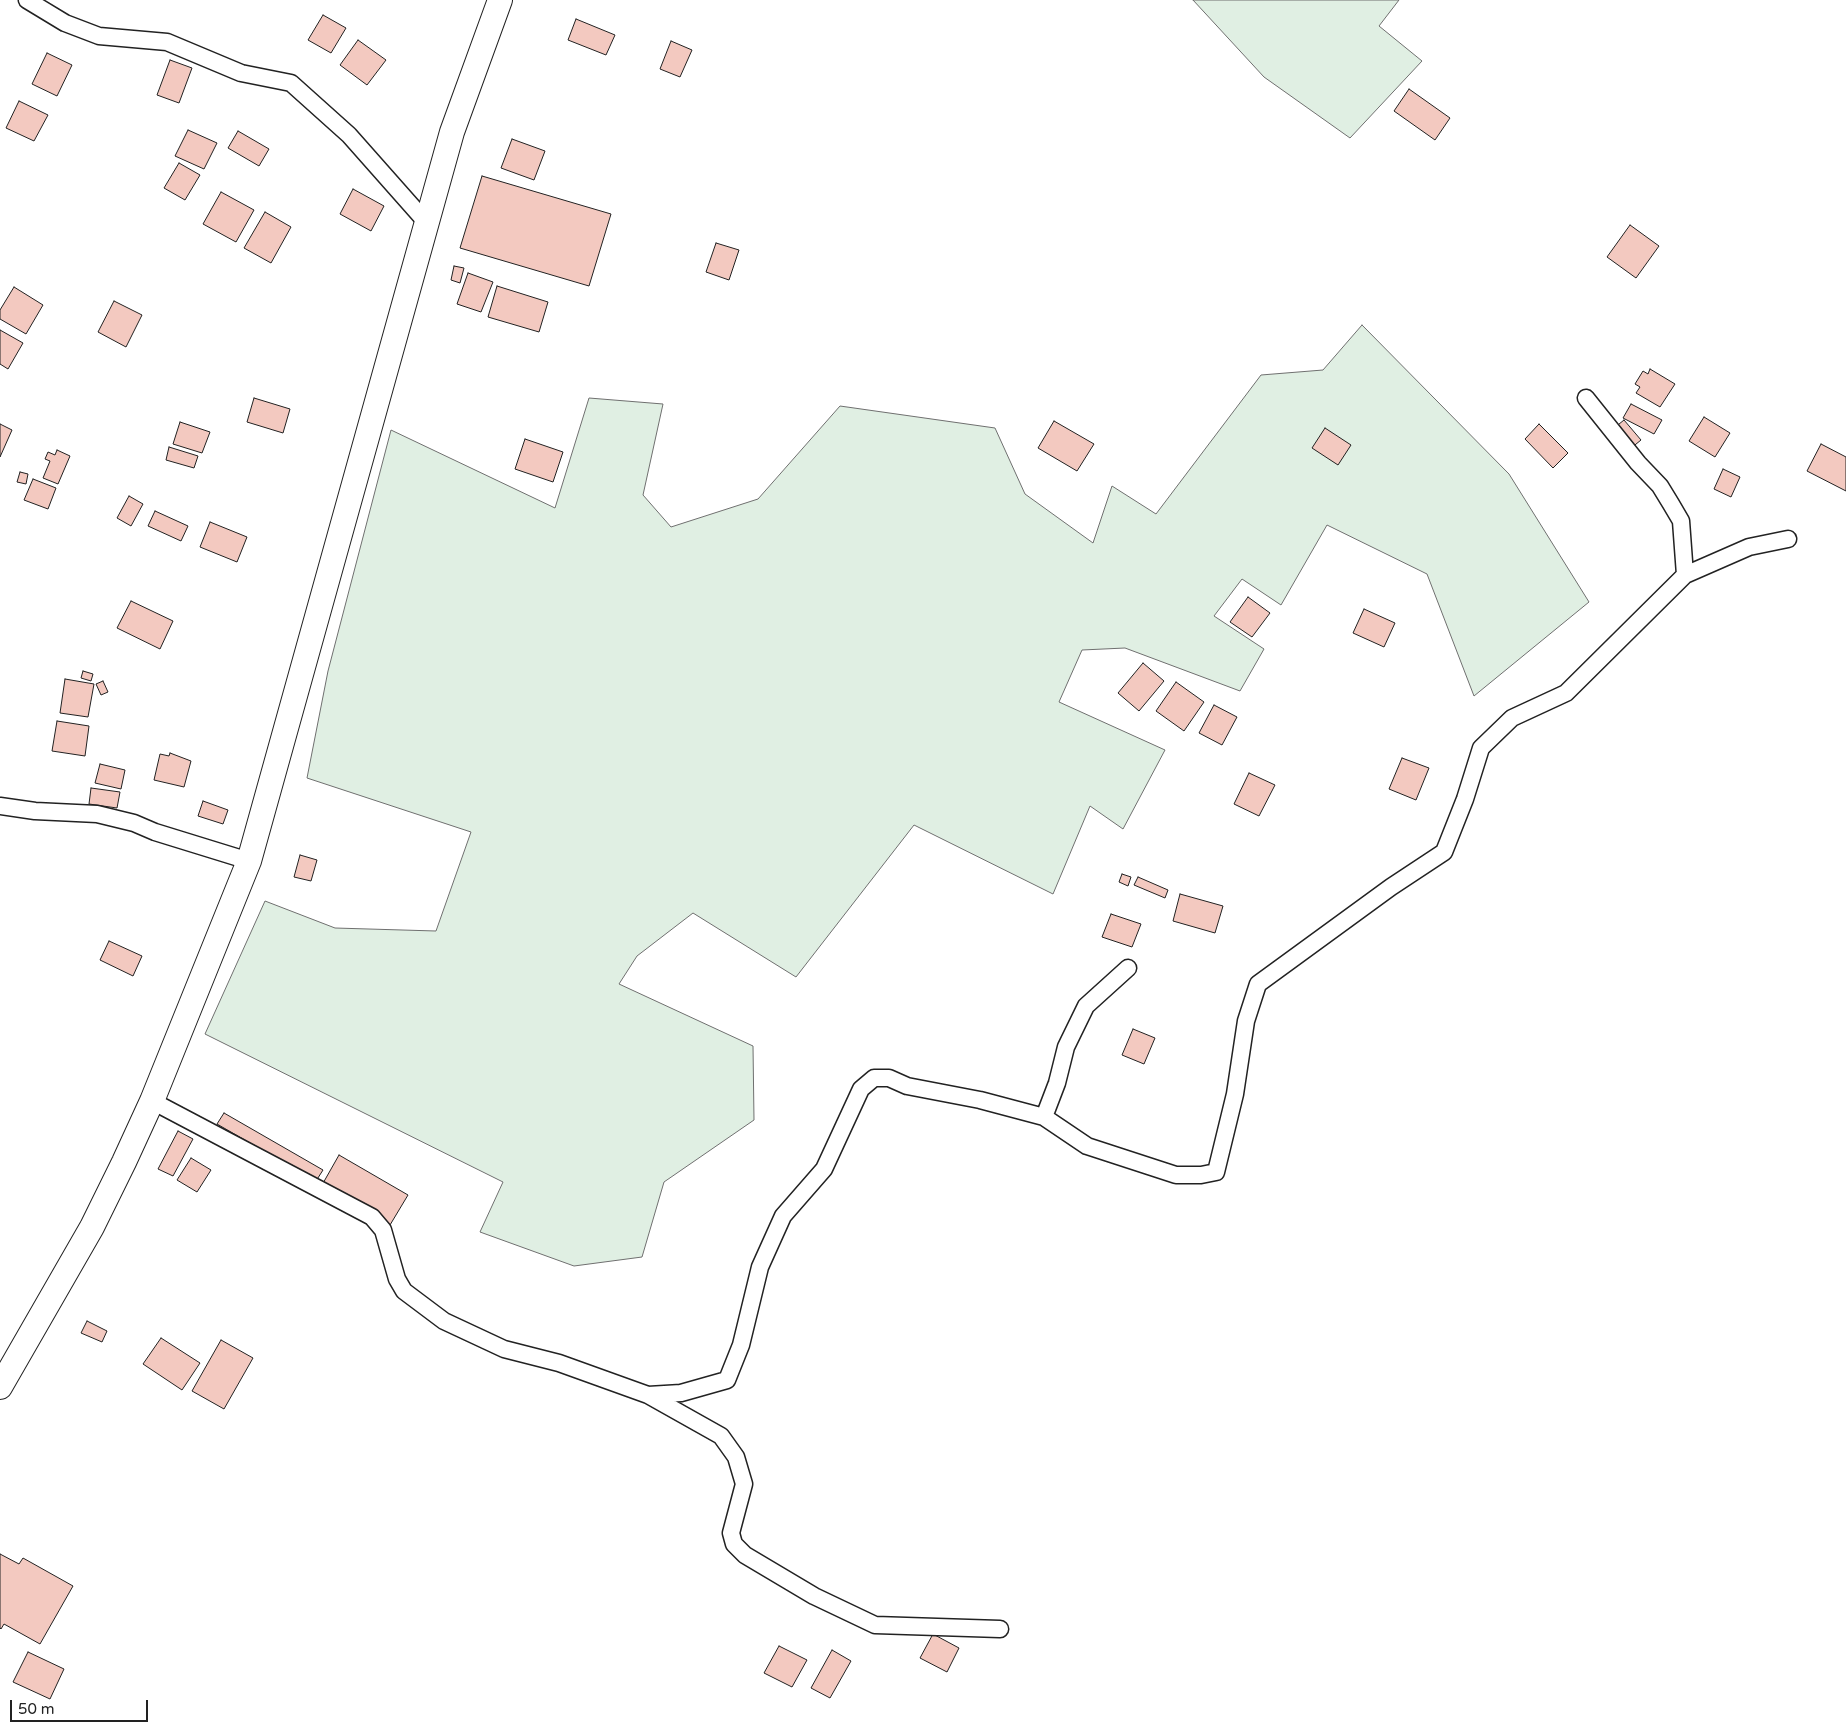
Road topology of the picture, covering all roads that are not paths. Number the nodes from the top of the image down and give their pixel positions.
1 (27, 0) edge
2 (500, 0) edge
3 (426, 222) junction
4 (1586, 398) dead end
5 (1788, 539) dead end
6 (1685, 575) junction
7 (0, 806) edge
8 (249, 861) junction
9 (1128, 968) dead end
10 (152, 1100) junction
11 (1044, 1117) junction
12 (0, 1387) edge
13 (648, 1395) junction
14 (1000, 1629) dead end

1 - 3 street
2 - 3 main road
3 - 8 main road
4 - 6 street
5 - 6 street
6 - 11 street
7 - 8 street
8 - 10 main road
9 - 11 street
10 - 12 main road
10 - 13 street
11 - 13 street
13 - 14 street

